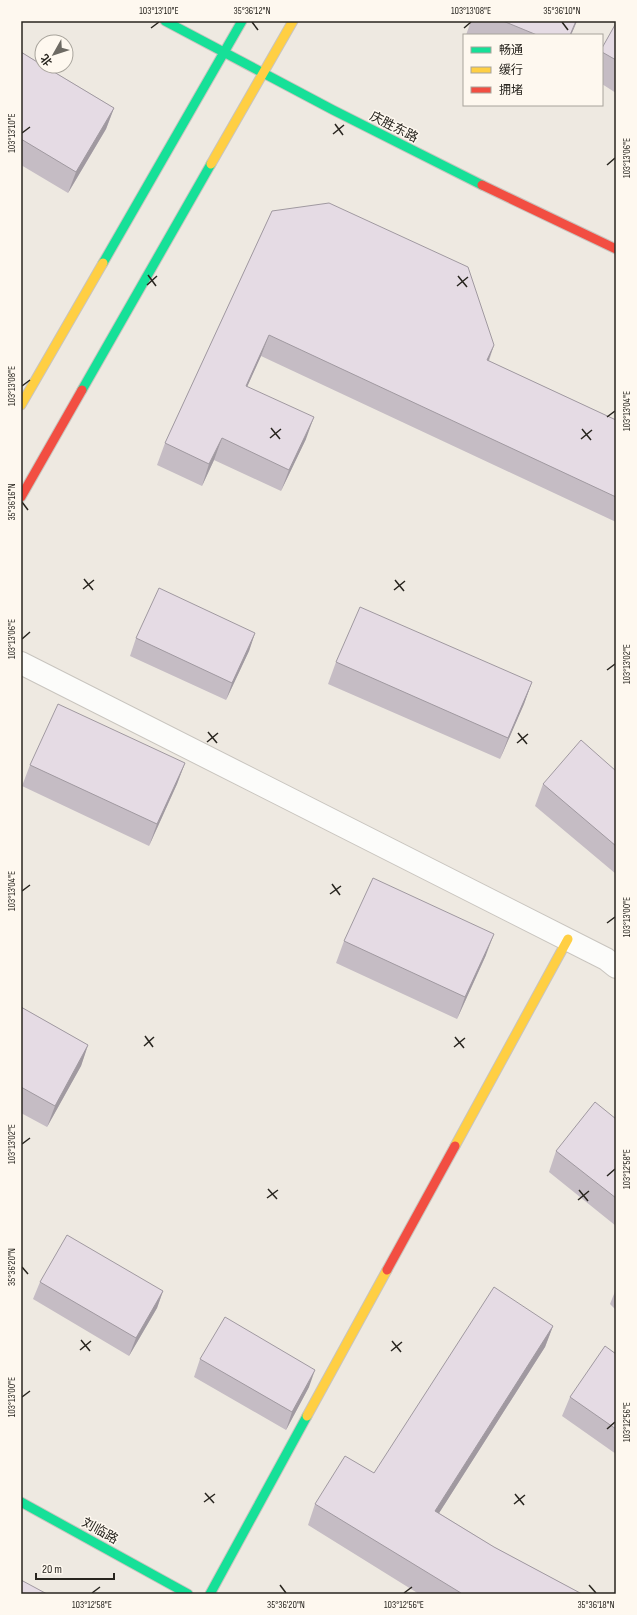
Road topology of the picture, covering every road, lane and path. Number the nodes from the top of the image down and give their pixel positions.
1 (165, 21) edge
2 (242, 21) edge
3 (293, 21) edge
4 (224, 53) junction
5 (262, 74) junction
6 (616, 249) edge
7 (21, 404) edge
8 (21, 498) edge
9 (21, 663) edge
10 (568, 939) junction
11 (616, 967) edge
12 (21, 1502) edge
13 (188, 1594) edge
14 (210, 1594) edge

1 - 4 main road, 庆胜东路
2 - 4 main road
3 - 5 main road
4 - 5 main road, 庆胜东路
4 - 7 main road
5 - 6 main road, 庆胜东路
5 - 8 main road
9 - 10 street
10 - 11 street
10 - 14 main road
12 - 13 main road, 刘临路

